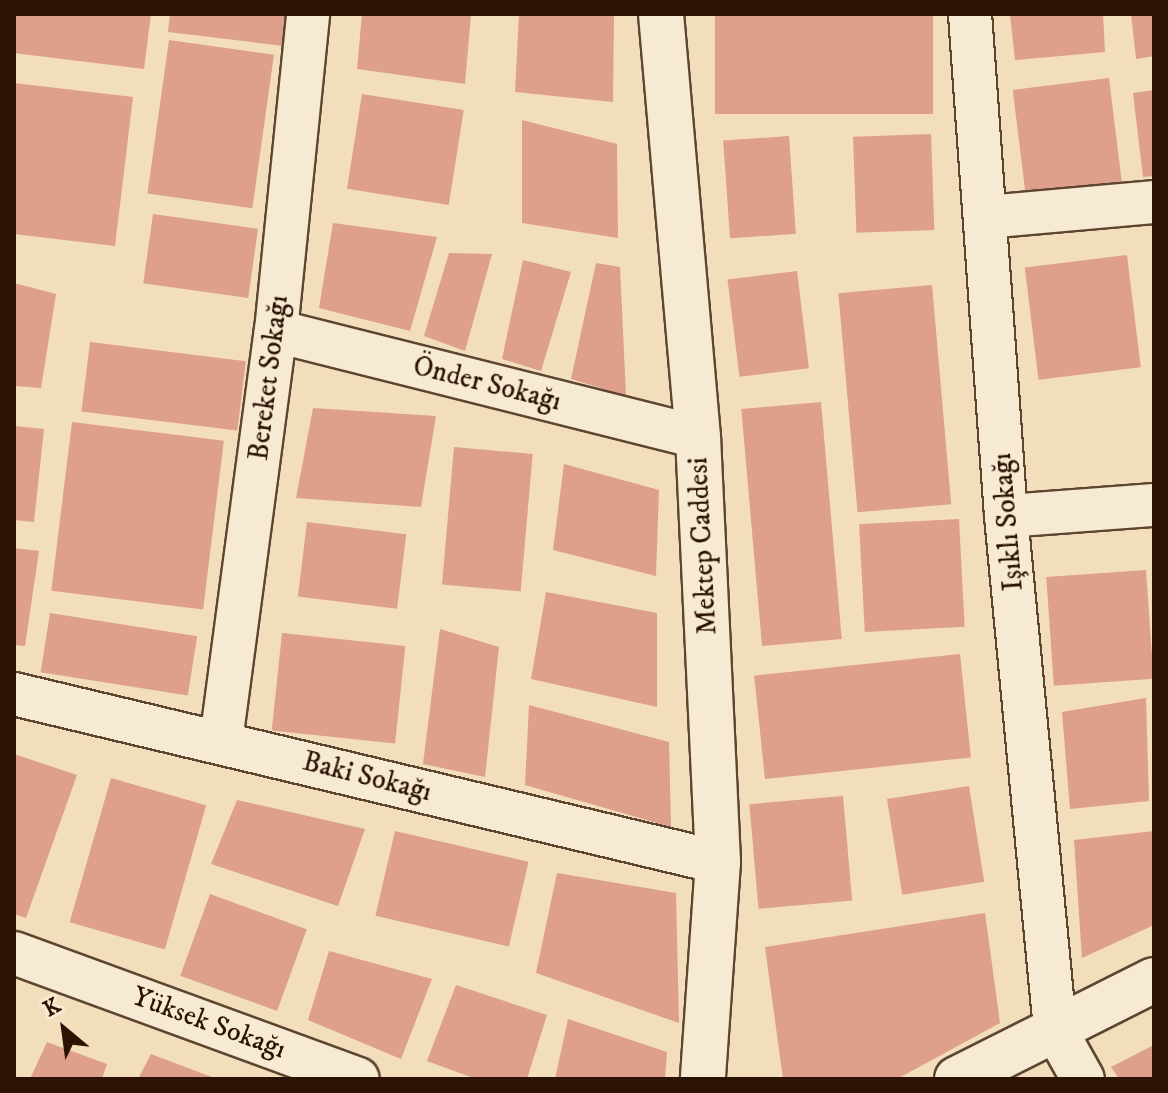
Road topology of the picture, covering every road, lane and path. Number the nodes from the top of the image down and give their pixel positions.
1 (308, 14) edge
2 (661, 14) edge
3 (970, 14) edge
4 (1154, 202) edge
5 (986, 217) junction
6 (276, 331) junction
7 (698, 437) junction
8 (1154, 505) edge
9 (1006, 516) junction
10 (14, 694) edge
11 (221, 741) junction
12 (718, 862) junction
13 (14, 953) edge
14 (1154, 980) edge
15 (1055, 1029) junction
16 (358, 1079) edge
17 (703, 1079) edge
18 (957, 1079) edge
19 (1083, 1079) edge

1 - 6 street, Bereket Sokağı
2 - 7 street, Mektep Caddesi
3 - 5 street, Işıklı Sokağı
4 - 5 street
5 - 9 street, Işıklı Sokağı
6 - 7 street, Önder Sokağı
6 - 11 street, Bereket Sokağı
7 - 12 street, Mektep Caddesi
8 - 9 street
9 - 15 street, Işıklı Sokağı
10 - 11 street, Baki Sokağı
11 - 12 street, Baki Sokağı
12 - 17 street, Mektep Caddesi
13 - 16 street, Yüksek Sokağı
14 - 15 street
15 - 18 street
15 - 19 street

